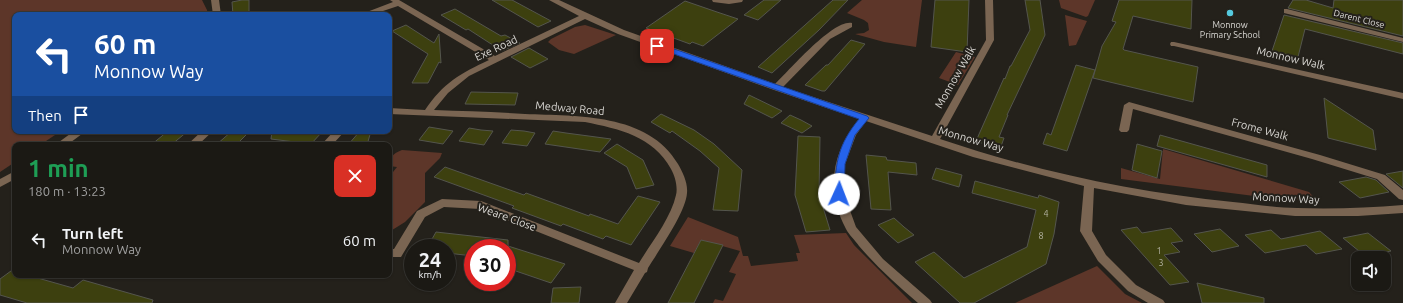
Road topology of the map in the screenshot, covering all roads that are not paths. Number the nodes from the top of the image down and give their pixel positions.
1 (215, 0) edge
2 (553, 0) edge
3 (716, 0) edge
4 (739, 0) edge
5 (989, 0) edge
6 (396, 1) edge
7 (1287, 11) dead end
8 (217, 12) edge
9 (370, 12) edge
10 (585, 16) junction
11 (849, 25) dead end
12 (1403, 40) edge
13 (1174, 44) dead end
14 (495, 60) junction
15 (777, 88) junction
16 (1403, 96) edge
17 (392, 110) edge
18 (428, 112) junction
19 (864, 118) junction
20 (1124, 130) dead end
21 (76, 134) edge
22 (205, 134) edge
23 (337, 134) edge
24 (934, 141) junction
25 (64, 142) edge
26 (195, 142) edge
27 (329, 142) edge
28 (12, 176) edge
29 (0, 184) edge
30 (1089, 184) junction
31 (1403, 196) edge
32 (1403, 209) edge
33 (392, 253) edge
34 (643, 269) junction
35 (621, 303) edge
36 (926, 303) edge
37 (1159, 303) edge

1 - 8 street
2 - 10 street, Monnow Way
3 - 4 street
5 - 24 street, Monnow Walk
6 - 9 street
6 - 14 street
7 - 12 street, Darent Close
10 - 14 street, Exe Road
10 - 15 street, Monnow Way
11 - 15 street
13 - 16 street, Monnow Walk
14 - 18 street, Exe Road
15 - 19 street, Monnow Way
17 - 18 street, Medway Road
18 - 34 street, Medway Road
19 - 24 street, Monnow Way
19 - 36 street
20 - 31 street, Frome Walk
21 - 25 street
22 - 26 street
23 - 27 street
24 - 30 street, Monnow Way
28 - 29 street
30 - 32 street, Monnow Way
30 - 37 street
33 - 34 street, Weare Close
34 - 35 street, Medway Road

